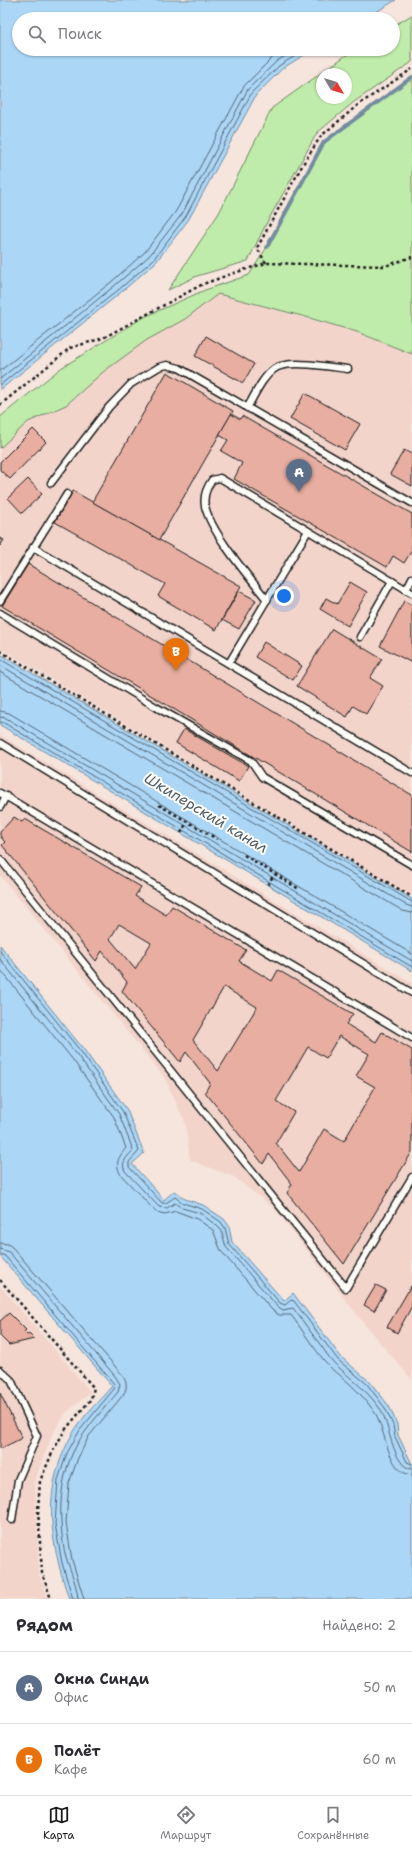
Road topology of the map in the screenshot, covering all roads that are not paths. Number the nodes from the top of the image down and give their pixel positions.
1 (348, 369) dead end
2 (247, 408) junction
3 (51, 483) dead end
4 (67, 494) dead end
5 (412, 504) edge
6 (308, 531) junction
7 (33, 546) junction
8 (412, 578) edge
9 (392, 581) junction
10 (406, 590) junction
11 (412, 593) edge
12 (267, 600) junction
13 (0, 601) edge
14 (0, 613) edge
15 (360, 637) dead end
16 (229, 663) junction
17 (0, 743) edge
18 (412, 774) edge
19 (0, 793) edge
20 (6, 796) junction
21 (0, 807) edge
22 (0, 859) edge
23 (412, 865) edge
24 (412, 993) edge
25 (412, 1038) edge
26 (412, 1177) edge
27 (0, 1370) edge
28 (12, 1520) dead end

1 - 2 lane
2 - 3 lane
2 - 5 lane
4 - 7 lane
6 - 9 lane
6 - 12 lane
6 - 12 lane
7 - 13 lane
7 - 16 lane
8 - 10 lane
9 - 10 lane
9 - 15 lane
10 - 11 lane
12 - 16 lane
14 - 23 lane
16 - 18 lane
17 - 24 lane
19 - 20 lane
20 - 21 lane
20 - 25 lane
22 - 26 lane
27 - 28 lane

